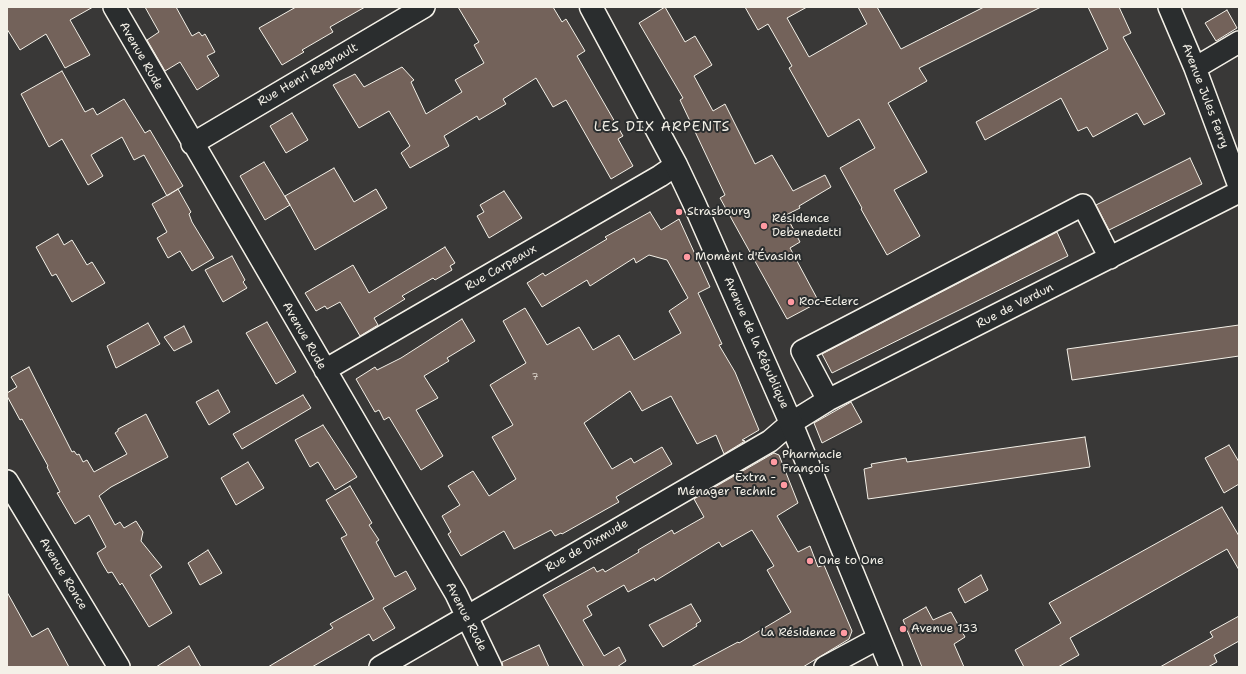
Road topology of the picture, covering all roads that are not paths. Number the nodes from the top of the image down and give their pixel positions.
1 (114, 7) edge
2 (424, 7) edge
3 (591, 7) edge
4 (1169, 7) edge
5 (1239, 42) edge
6 (1195, 68) junction
7 (192, 144) junction
8 (676, 165) junction
9 (1239, 186) edge
10 (1239, 192) edge
11 (1110, 258) junction
12 (325, 370) junction
13 (828, 400) junction
14 (792, 423) junction
15 (7, 481) edge
16 (466, 616) junction
17 (879, 638) junction
18 (119, 667) edge
19 (380, 667) edge
20 (491, 667) edge
21 (825, 667) edge
22 (891, 667) edge

1 - 7 street, Avenue Rude
2 - 7 street, Rue Henri Regnault
3 - 8 main road, Avenue de la République
4 - 6 street, Avenue Jules Ferry
5 - 6 street
6 - 9 street, Avenue Jules Ferry
7 - 12 street, Avenue Rude
8 - 12 street, Rue Carpeaux
8 - 14 main road, Avenue de la République
10 - 11 street, Rue de Verdun
11 - 13 street, Rue de Verdun
11 - 13 street
12 - 16 street, Avenue Rude
13 - 14 street, Rue de Verdun
14 - 16 street, Rue de Dixmude
14 - 17 main road, Avenue de la République
15 - 18 street, Avenue Ronce
16 - 19 street, Rue de Dixmude
16 - 20 street, Avenue Rude
17 - 21 street
17 - 22 main road, Avenue de la République

